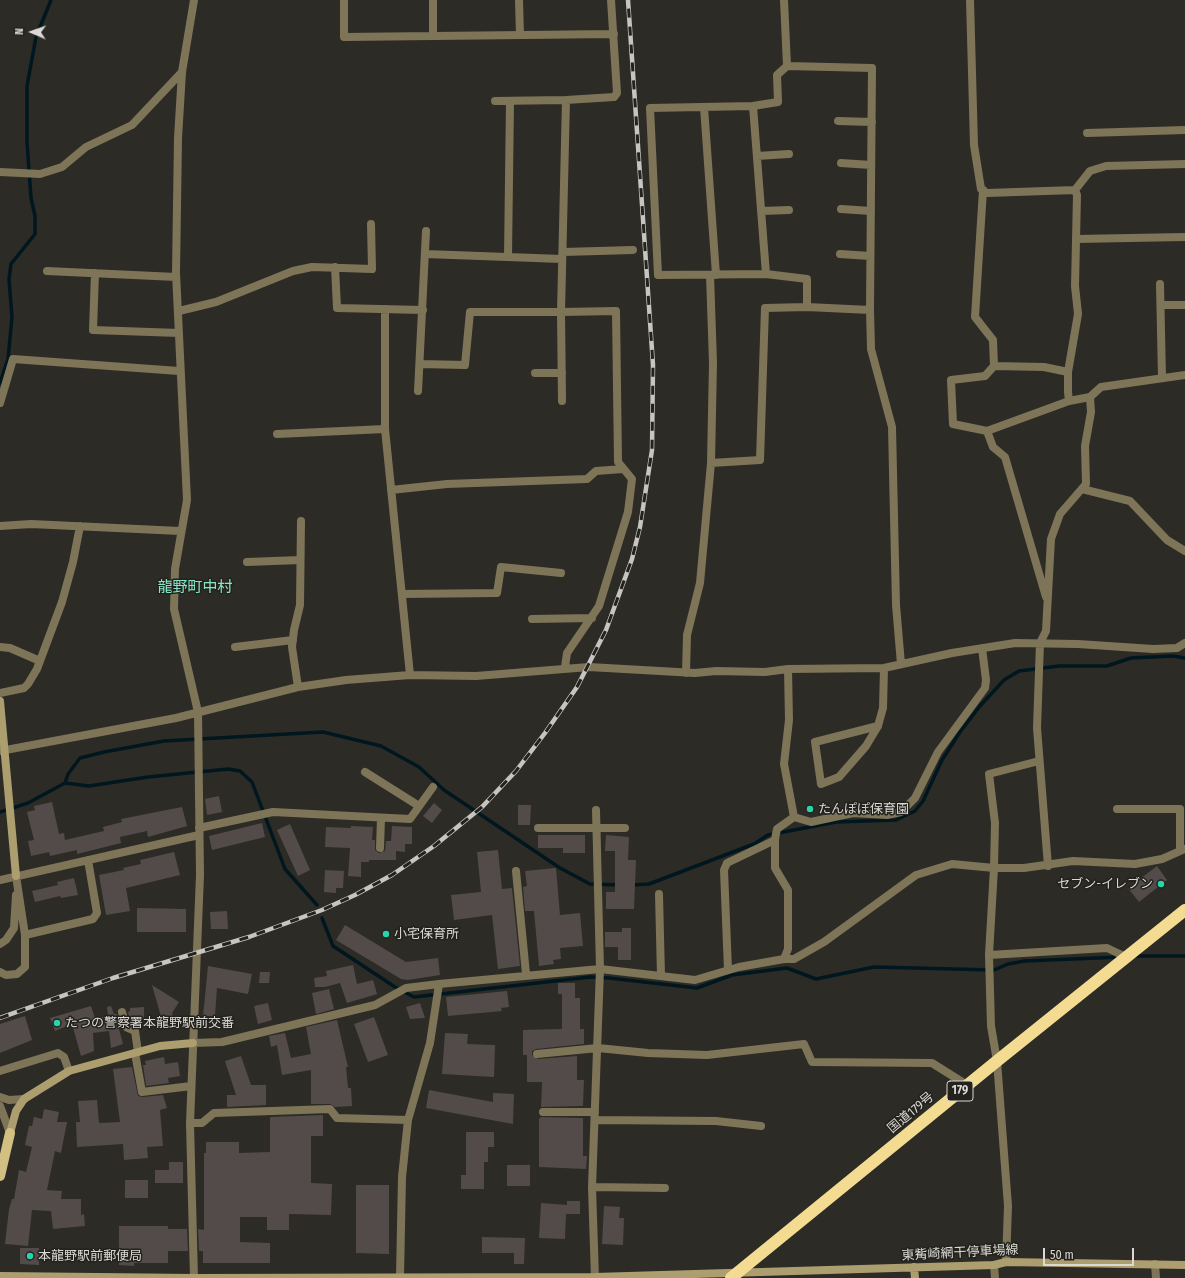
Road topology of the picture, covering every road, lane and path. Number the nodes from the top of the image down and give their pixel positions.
1 (194, 0) edge
2 (344, 0) edge
3 (433, 0) edge
4 (519, 0) edge
5 (611, 0) edge
6 (784, 0) edge
7 (970, 0) edge
8 (614, 34) junction
9 (520, 35) junction
10 (433, 36) junction
11 (787, 66) junction
12 (182, 72) junction
13 (566, 100) junction
14 (495, 101) dead end
15 (510, 101) junction
16 (754, 106) junction
17 (704, 107) junction
18 (838, 121) dead end
19 (872, 122) junction
20 (1185, 130) edge
21 (1087, 133) dead end
22 (788, 154) dead end
23 (757, 156) junction
24 (841, 163) dead end
25 (1185, 164) edge
26 (871, 165) junction
27 (0, 172) edge
28 (983, 190) junction
29 (1075, 190) junction
30 (841, 209) dead end
31 (789, 210) dead end
32 (761, 211) junction
33 (871, 211) junction
34 (370, 224) dead end
35 (426, 231) dead end
36 (1185, 237) edge
37 (1076, 239) junction
38 (633, 250) dead end
39 (425, 254) junction
40 (840, 254) dead end
41 (563, 255) junction
42 (870, 256) junction
43 (508, 257) junction
44 (335, 267) junction
45 (47, 271) dead end
46 (95, 273) junction
47 (766, 274) junction
48 (713, 275) junction
49 (176, 277) junction
50 (1160, 284) dead end
51 (1161, 305) junction
52 (1185, 305) edge
53 (807, 307) junction
54 (386, 309) junction
55 (423, 310) junction
56 (870, 310) junction
57 (178, 311) junction
58 (561, 312) junction
59 (179, 333) junction
60 (420, 364) junction
61 (994, 366) junction
62 (179, 371) junction
63 (1068, 372) junction
64 (535, 373) dead end
65 (562, 373) junction
66 (1185, 376) edge
67 (1162, 378) junction
68 (418, 391) dead end
69 (1090, 397) junction
70 (562, 401) dead end
71 (1069, 401) junction
72 (0, 403) edge
73 (384, 429) junction
74 (987, 431) junction
75 (277, 434) dead end
76 (711, 462) junction
77 (623, 469) junction
78 (1082, 488) junction
79 (391, 490) junction
80 (301, 521) dead end
81 (0, 526) edge
82 (80, 526) junction
83 (180, 530) junction
84 (1185, 551) edge
85 (300, 560) junction
86 (248, 562) dead end
87 (561, 573) dead end
88 (402, 594) junction
89 (1048, 602) junction
90 (592, 618) junction
91 (532, 619) dead end
92 (293, 640) junction
93 (1040, 643) junction
94 (1185, 643) edge
95 (0, 647) edge
96 (235, 647) dead end
97 (982, 648) junction
98 (40, 662) junction
99 (901, 664) junction
100 (565, 667) junction
101 (884, 668) junction
102 (788, 669) junction
103 (686, 673) junction
104 (410, 675) junction
105 (298, 687) junction
106 (0, 693) edge
107 (0, 701) edge
108 (198, 712) junction
109 (0, 714) edge
110 (878, 726) junction
111 (2, 750) edge
112 (1039, 762) junction
113 (365, 772) dead end
114 (433, 787) dead end
115 (419, 806) junction
116 (1117, 808) dead end
117 (596, 810) dead end
118 (794, 817) junction
119 (381, 818) junction
120 (538, 828) dead end
121 (625, 828) dead end
122 (596, 829) junction
123 (199, 831) junction
124 (775, 840) junction
125 (380, 848) dead end
126 (1183, 850) edge
127 (88, 860) junction
128 (1048, 866) junction
129 (994, 868) junction
130 (516, 871) dead end
131 (16, 876) junction
132 (0, 880) edge
133 (659, 894) dead end
134 (1185, 910) edge
135 (25, 935) junction
136 (0, 944) edge
137 (989, 955) junction
138 (1126, 957) junction
139 (784, 959) junction
140 (600, 968) junction
141 (728, 970) junction
142 (0, 972) edge
143 (526, 974) junction
144 (661, 976) junction
145 (439, 984) junction
146 (122, 1012) dead end
147 (192, 1043) junction
148 (598, 1048) junction
149 (137, 1052) junction
150 (537, 1054) dead end
151 (997, 1060) junction
152 (0, 1071) edge
153 (69, 1071) junction
154 (967, 1085) junction
155 (191, 1086) junction
156 (0, 1097) edge
157 (24, 1099) junction
158 (0, 1106) edge
159 (543, 1112) dead end
160 (595, 1116) junction
161 (408, 1120) junction
162 (190, 1123) junction
163 (761, 1126) dead end
164 (10, 1133) junction
165 (0, 1176) edge
166 (592, 1188) junction
167 (665, 1188) dead end
168 (1006, 1262) junction
169 (1155, 1264) junction
170 (994, 1265) junction
171 (1185, 1265) edge
172 (914, 1267) junction
173 (0, 1276) edge
174 (734, 1276) edge
175 (402, 1277) edge
176 (595, 1277) edge
177 (194, 1278) edge
178 (915, 1278) edge
179 (996, 1278) edge
180 (1156, 1278) edge

1 - 12 street
2 - 10 street
3 - 10 street
4 - 9 street
5 - 8 street
6 - 11 street
7 - 28 street
8 - 9 street
8 - 13 street
9 - 10 street
11 - 16 street
11 - 19 street
12 - 27 street
12 - 49 street
13 - 15 street
13 - 41 street
14 - 15 street
15 - 43 street
16 - 17 street
16 - 23 street
17 - 48 street
17 - 48 street
18 - 19 street
19 - 26 street
20 - 21 street
22 - 23 street
23 - 32 street
24 - 26 street
25 - 29 street
26 - 33 street
28 - 29 street
28 - 61 street
29 - 37 street
30 - 33 street
31 - 32 street
32 - 47 street
33 - 42 street
34 - 44 street
35 - 39 street
36 - 37 street
37 - 63 street
38 - 41 street
39 - 43 street
39 - 55 street
40 - 42 street
41 - 43 street
41 - 58 street
42 - 56 street
44 - 54 street
44 - 57 street
45 - 46 street
46 - 49 street
46 - 59 street
47 - 48 street
47 - 53 street
48 - 76 street
49 - 57 street
50 - 51 street
51 - 52 street
51 - 67 street
53 - 56 street
53 - 76 street
54 - 55 street
54 - 73 street
55 - 60 street
56 - 99 street
57 - 59 street
58 - 60 street
58 - 65 street
58 - 77 street
59 - 62 street
60 - 68 street
61 - 63 street
61 - 74 street
62 - 72 street
62 - 83 street
63 - 71 street
64 - 65 street
65 - 70 street
66 - 67 street
67 - 69 street
69 - 71 street
69 - 78 street
71 - 74 street
73 - 75 street
73 - 79 street
74 - 89 street
76 - 103 street
77 - 79 street
77 - 90 street
78 - 84 street
78 - 89 street
79 - 88 street
80 - 85 street
81 - 82 street
82 - 83 street
82 - 98 street
83 - 108 street
85 - 86 street
85 - 92 street
87 - 88 street
88 - 104 street
89 - 93 street
90 - 91 street
90 - 100 street
92 - 96 street
92 - 105 street
93 - 94 street
93 - 97 street
93 - 112 street
95 - 98 street
97 - 99 street
97 - 118 street
98 - 106 street
99 - 101 street
100 - 103 street
100 - 104 street
101 - 102 street
101 - 110 street
102 - 103 street
102 - 118 street
104 - 105 street
105 - 108 street
107 - 109 street
108 - 111 street
108 - 123 street
109 - 111 street
110 - 110 street
111 - 131 street
112 - 128 street
112 - 129 street
113 - 115 street
114 - 115 street
115 - 119 street
116 - 126 street
117 - 122 street
118 - 124 street
119 - 123 street
119 - 125 street
120 - 122 street
121 - 122 street
122 - 140 street
123 - 127 street
123 - 147 street
124 - 139 street
124 - 141 street
126 - 128 street
127 - 131 street
127 - 135 street
128 - 129 street
129 - 137 street
129 - 139 street
130 - 143 street
131 - 132 street
131 - 135 street
131 - 136 street
133 - 144 street
134 - 138 highway, 国道179号 / 179
135 - 142 street
137 - 138 street
137 - 151 street
138 - 151 highway, 国道179号 / 179
139 - 141 street
140 - 143 street
140 - 144 street
140 - 148 street
141 - 144 street
143 - 145 street
145 - 147 street
145 - 161 street
146 - 149 street
147 - 149 street
147 - 155 street
148 - 150 street
148 - 154 street
148 - 160 street
149 - 153 street
149 - 155 street
151 - 154 highway, 国道179号 / 179
151 - 168 street
152 - 153 street
153 - 157 street
154 - 174 highway, 国道179号 / 179
155 - 162 street
156 - 157 street
157 - 164 street
158 - 164 street
159 - 160 street
160 - 163 street
160 - 166 street
161 - 162 street
161 - 175 street
162 - 177 street
164 - 165 main road
166 - 167 street
166 - 176 street
168 - 169 street, 東觜崎網干停車場線
168 - 170 street, 東觜崎網干停車場線
169 - 171 street, 東觜崎網干停車場線
169 - 180 street
170 - 172 street, 東觜崎網干停車場線
170 - 179 street
172 - 174 street, 東觜崎網干停車場線
172 - 178 street
173 - 177 street, 東觜崎網干停車場線
174 - 176 street, 東觜崎網干停車場線
175 - 176 street, 東觜崎網干停車場線
175 - 177 street, 東觜崎網干停車場線

